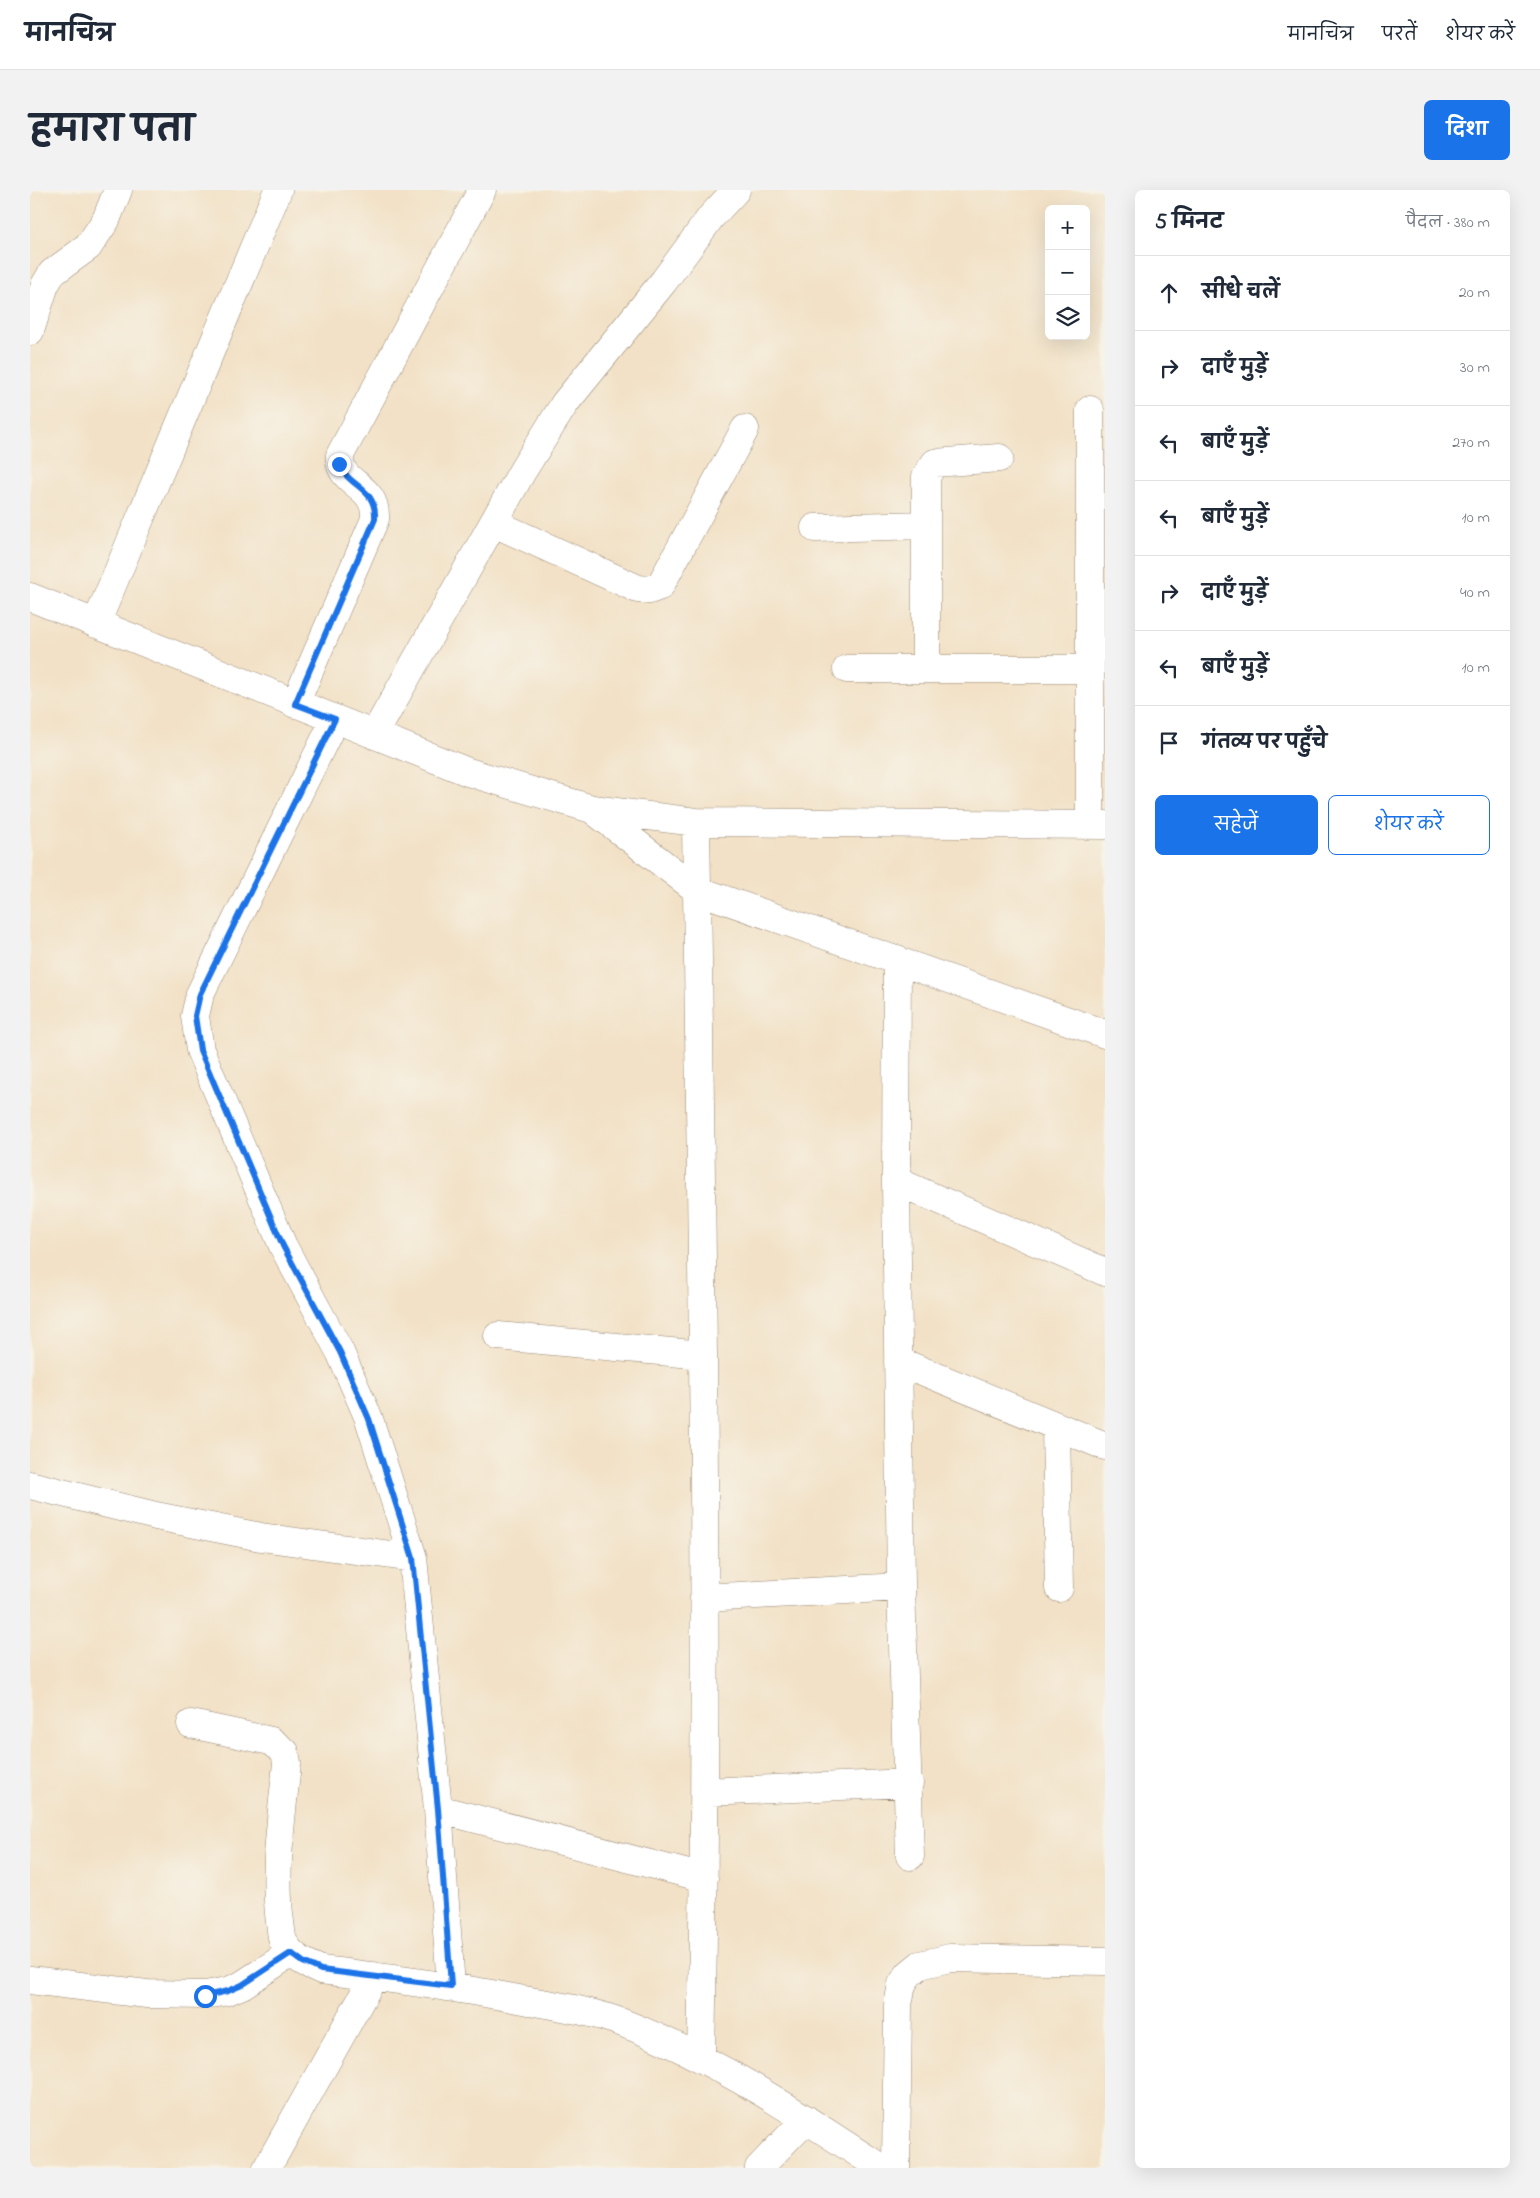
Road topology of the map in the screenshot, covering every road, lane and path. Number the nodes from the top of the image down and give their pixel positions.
1 (118, 190) edge
2 (278, 190) edge
3 (482, 190) edge
4 (725, 194) edge
5 (30, 331) edge
6 (1090, 410) dead end
7 (745, 429) dead end
8 (999, 458) dead end
9 (494, 523) junction
10 (926, 525) junction
11 (815, 528) dead end
12 (30, 597) edge
13 (96, 624) junction
14 (847, 669) dead end
15 (926, 669) junction
16 (1090, 669) junction
17 (295, 704) junction
18 (335, 719) junction
19 (374, 735) junction
20 (592, 809) junction
21 (696, 822) junction
22 (1097, 825) edge
23 (697, 890) junction
24 (896, 959) junction
25 (1105, 1034) edge
26 (896, 1181) junction
27 (1105, 1272) edge
28 (498, 1336) dead end
29 (703, 1355) junction
30 (898, 1361) junction
31 (1056, 1426) junction
32 (1105, 1446) edge
33 (30, 1485) edge
34 (413, 1558) junction
35 (901, 1587) junction
36 (1059, 1588) dead end
37 (704, 1598) junction
38 (191, 1724) dead end
39 (909, 1783) junction
40 (705, 1792) junction
41 (438, 1809) junction
42 (910, 1856) dead end
43 (704, 1878) junction
44 (291, 1953) junction
45 (1105, 1961) edge
46 (374, 1976) junction
47 (30, 1980) edge
48 (451, 1986) junction
49 (701, 2059) junction
50 (806, 2119) junction
51 (268, 2168) edge
52 (759, 2168) edge
53 (880, 2168) edge
54 (896, 2168) edge

1 - 5 street
2 - 13 street
3 - 17 street
4 - 9 street
6 - 16 street
7 - 9 street
8 - 10 street
9 - 19 street
10 - 11 street
10 - 15 street
12 - 13 street
13 - 17 street
14 - 15 street
15 - 16 street
16 - 22 street
17 - 18 street
18 - 19 street
18 - 34 street
19 - 20 street
20 - 21 street
20 - 23 street
21 - 22 street
21 - 23 street
23 - 24 street
23 - 29 street
24 - 25 street
24 - 26 street
26 - 27 street
26 - 30 street
28 - 29 street
29 - 37 street
30 - 31 street
30 - 35 street
31 - 32 street
31 - 36 street
33 - 34 street
34 - 41 street
35 - 37 street
35 - 39 street
37 - 40 street
38 - 44 street
39 - 40 street
39 - 42 street
40 - 43 street
41 - 43 street
41 - 48 street
43 - 49 street
44 - 46 street
44 - 47 street
45 - 54 street
46 - 48 street
46 - 51 street
48 - 49 street
49 - 50 street
50 - 52 street
50 - 53 street

